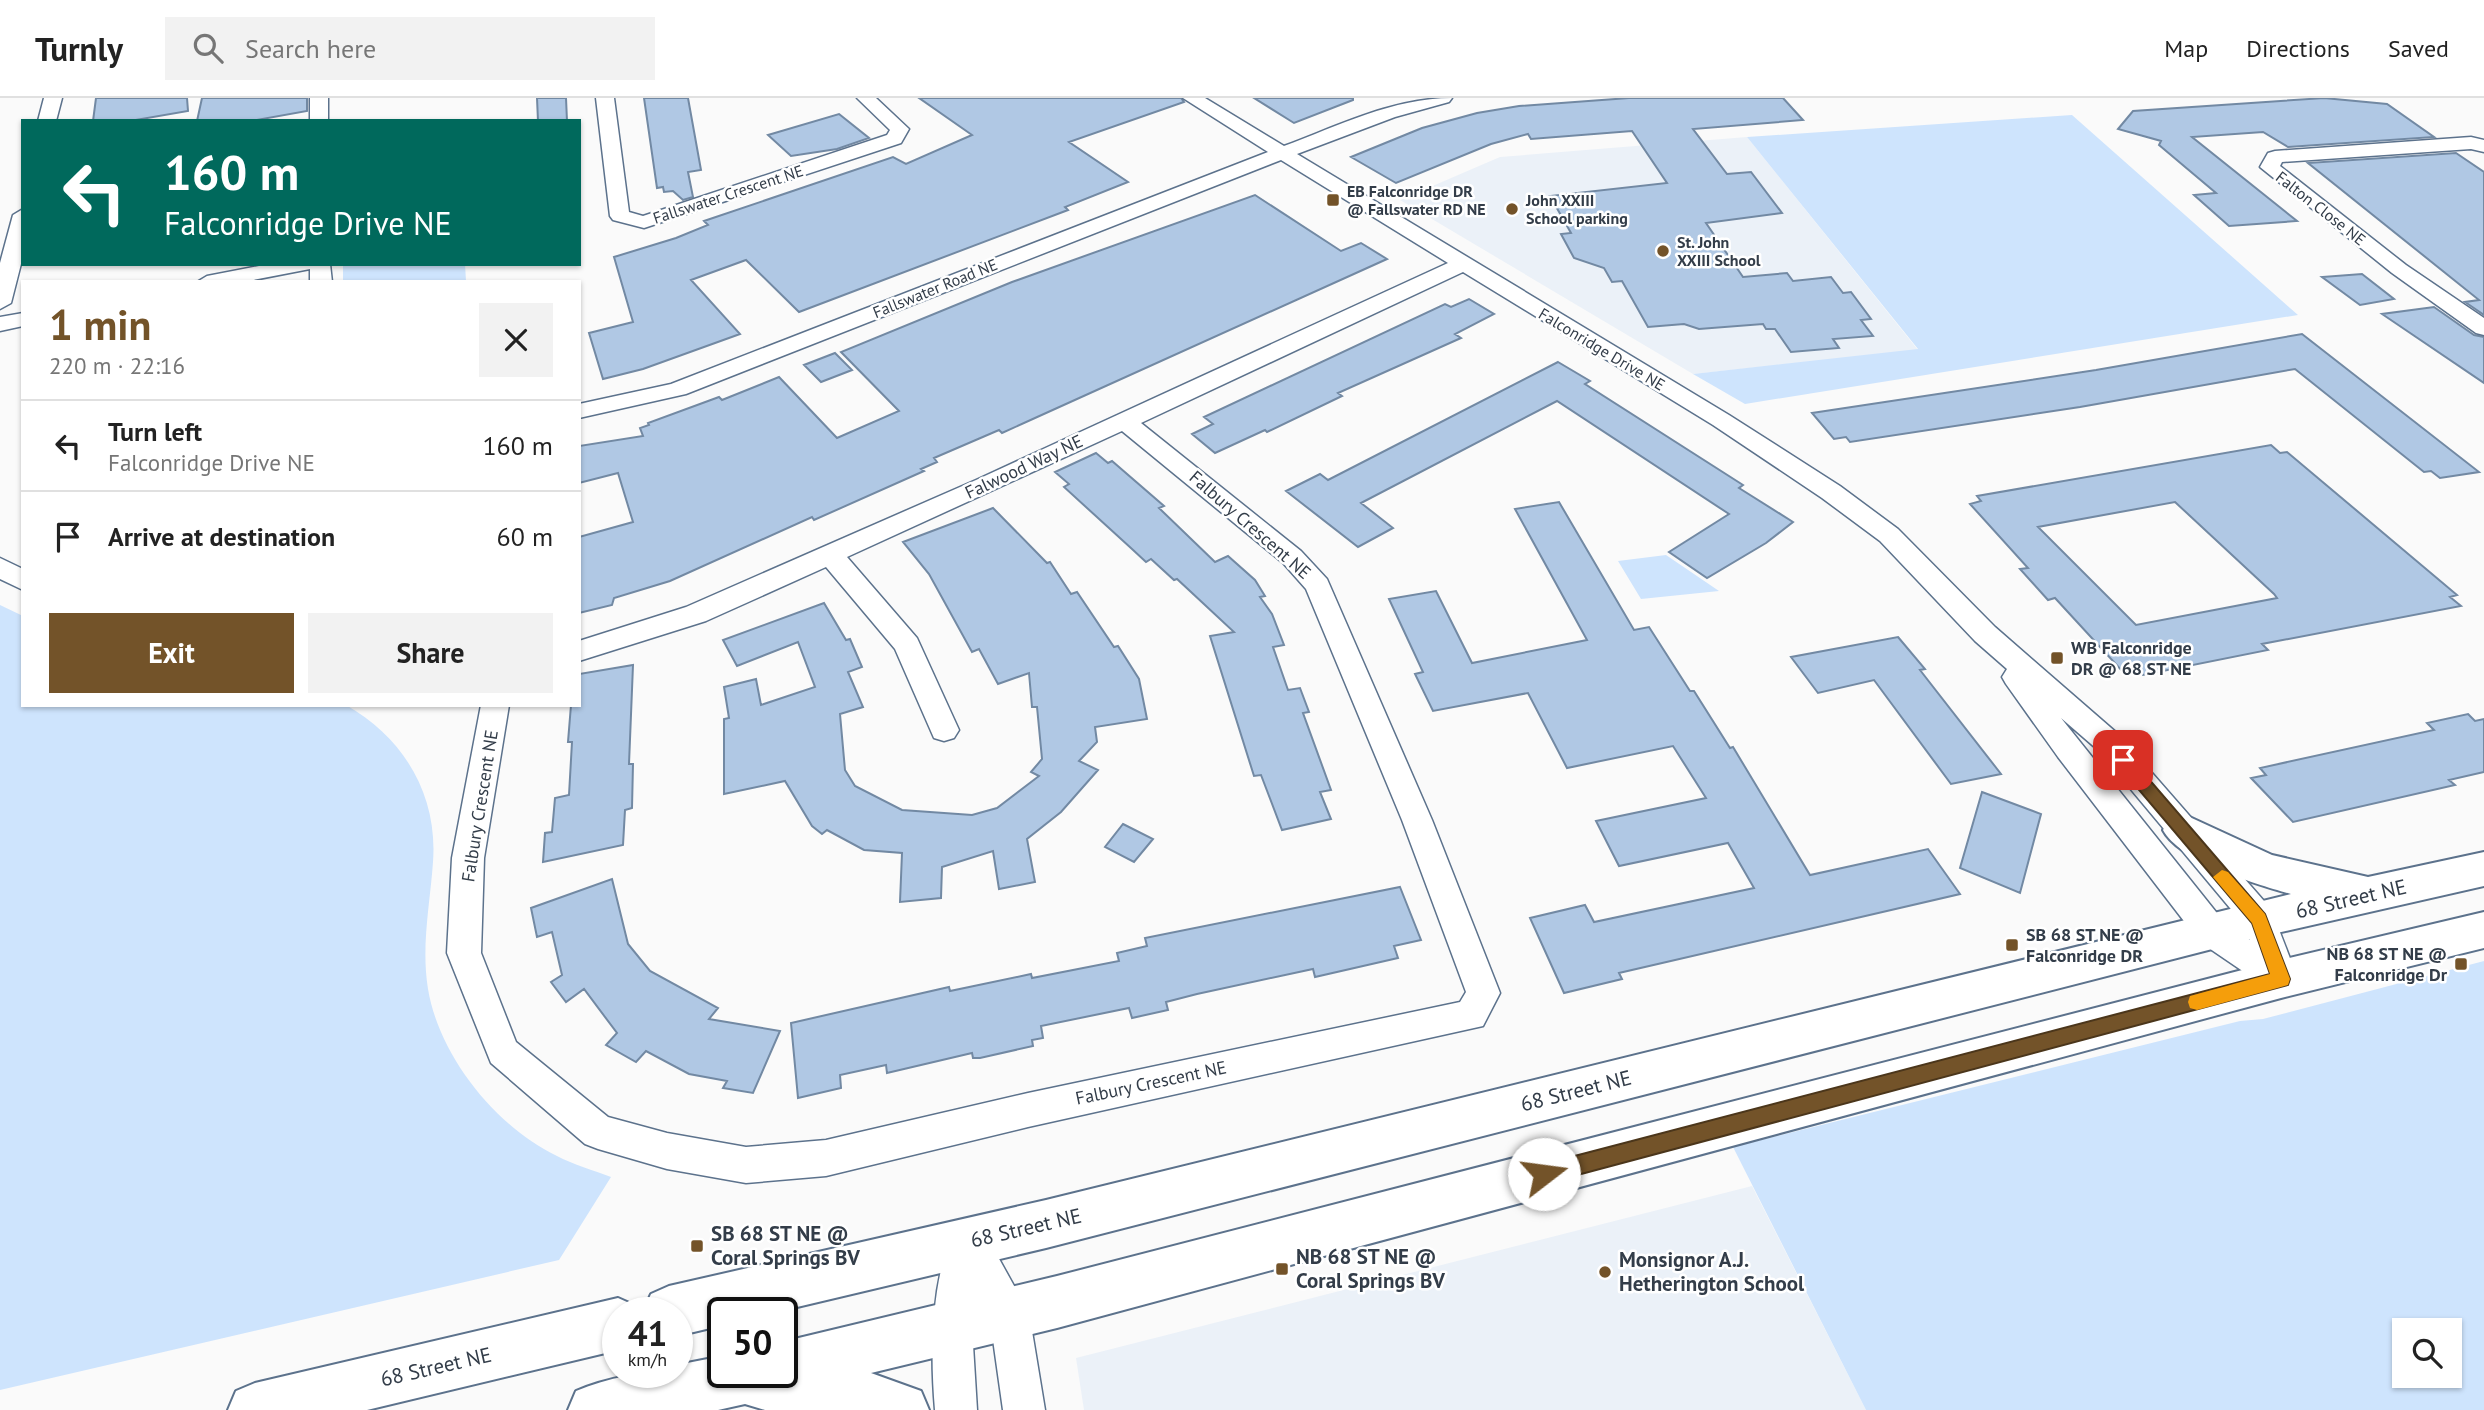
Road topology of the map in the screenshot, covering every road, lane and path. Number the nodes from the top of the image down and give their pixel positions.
1 (53, 98) edge
2 (318, 98) edge
3 (606, 98) edge
4 (866, 98) edge
5 (1192, 98) edge
6 (1443, 98) edge
7 (48, 119) edge
8 (319, 119) edge
9 (2484, 146) edge
10 (1287, 153) junction
11 (21, 223) edge
12 (1462, 264) junction
13 (294, 266) edge
14 (218, 280) edge
15 (0, 303) edge
16 (21, 319) edge
17 (0, 324) edge
18 (2484, 328) edge
19 (581, 411) edge
20 (1123, 420) junction
21 (830, 554) junction
22 (0, 568) edge
23 (21, 580) edge
24 (1985, 634) junction
25 (581, 650) edge
26 (495, 707) edge
27 (944, 730) dead end
28 (2183, 830) junction
29 (2484, 869) edge
30 (2374, 894) junction
31 (2259, 919) junction
32 (2484, 930) edge
33 (2212, 932) junction
34 (2281, 979) junction
35 (968, 1242) junction
36 (693, 1306) edge
37 (1009, 1313) junction
38 (952, 1326) junction
39 (602, 1328) edge
40 (798, 1365) edge
41 (798, 1382) edge
42 (707, 1386) edge
43 (255, 1410) edge
44 (596, 1410) edge
45 (902, 1410) edge
46 (956, 1410) edge
47 (1024, 1410) edge

1 - 7 street
2 - 8 street
3 - 4 street, Fallswater Crescent NE
5 - 10 street, Falconridge Drive NE
6 - 10 street, Fallswater Road NE
9 - 18 street, Falton Close NE
10 - 12 street, Falconridge Drive NE
10 - 19 street, Fallswater Road NE
11 - 15 street
12 - 20 street, Falwood Way NE
12 - 24 street, Falconridge Drive NE
13 - 14 street
16 - 17 street
20 - 21 street, Falwood Way NE
20 - 26 street, Falbury Crescent NE
21 - 25 street, Falwood Way NE
21 - 27 street
22 - 23 street
24 - 28 street, Falconridge Drive NE
24 - 33 street, Falconridge Drive NE
28 - 30 main road
28 - 31 street, Falconridge Drive NE
29 - 30 main road, 68 Street NE
30 - 31 main road, 68 Street NE
31 - 33 main road, 68 Street NE
31 - 34 street, Falconridge Drive NE
32 - 34 main road
33 - 34 street, Falconridge Drive NE
33 - 35 main road, 68 Street NE
34 - 37 main road
35 - 36 main road, 68 Street NE
35 - 37 street
35 - 38 street
37 - 38 main road
37 - 47 street
38 - 40 main road
38 - 46 street
39 - 43 main road, 68 Street NE
41 - 45 main road
42 - 44 main road

